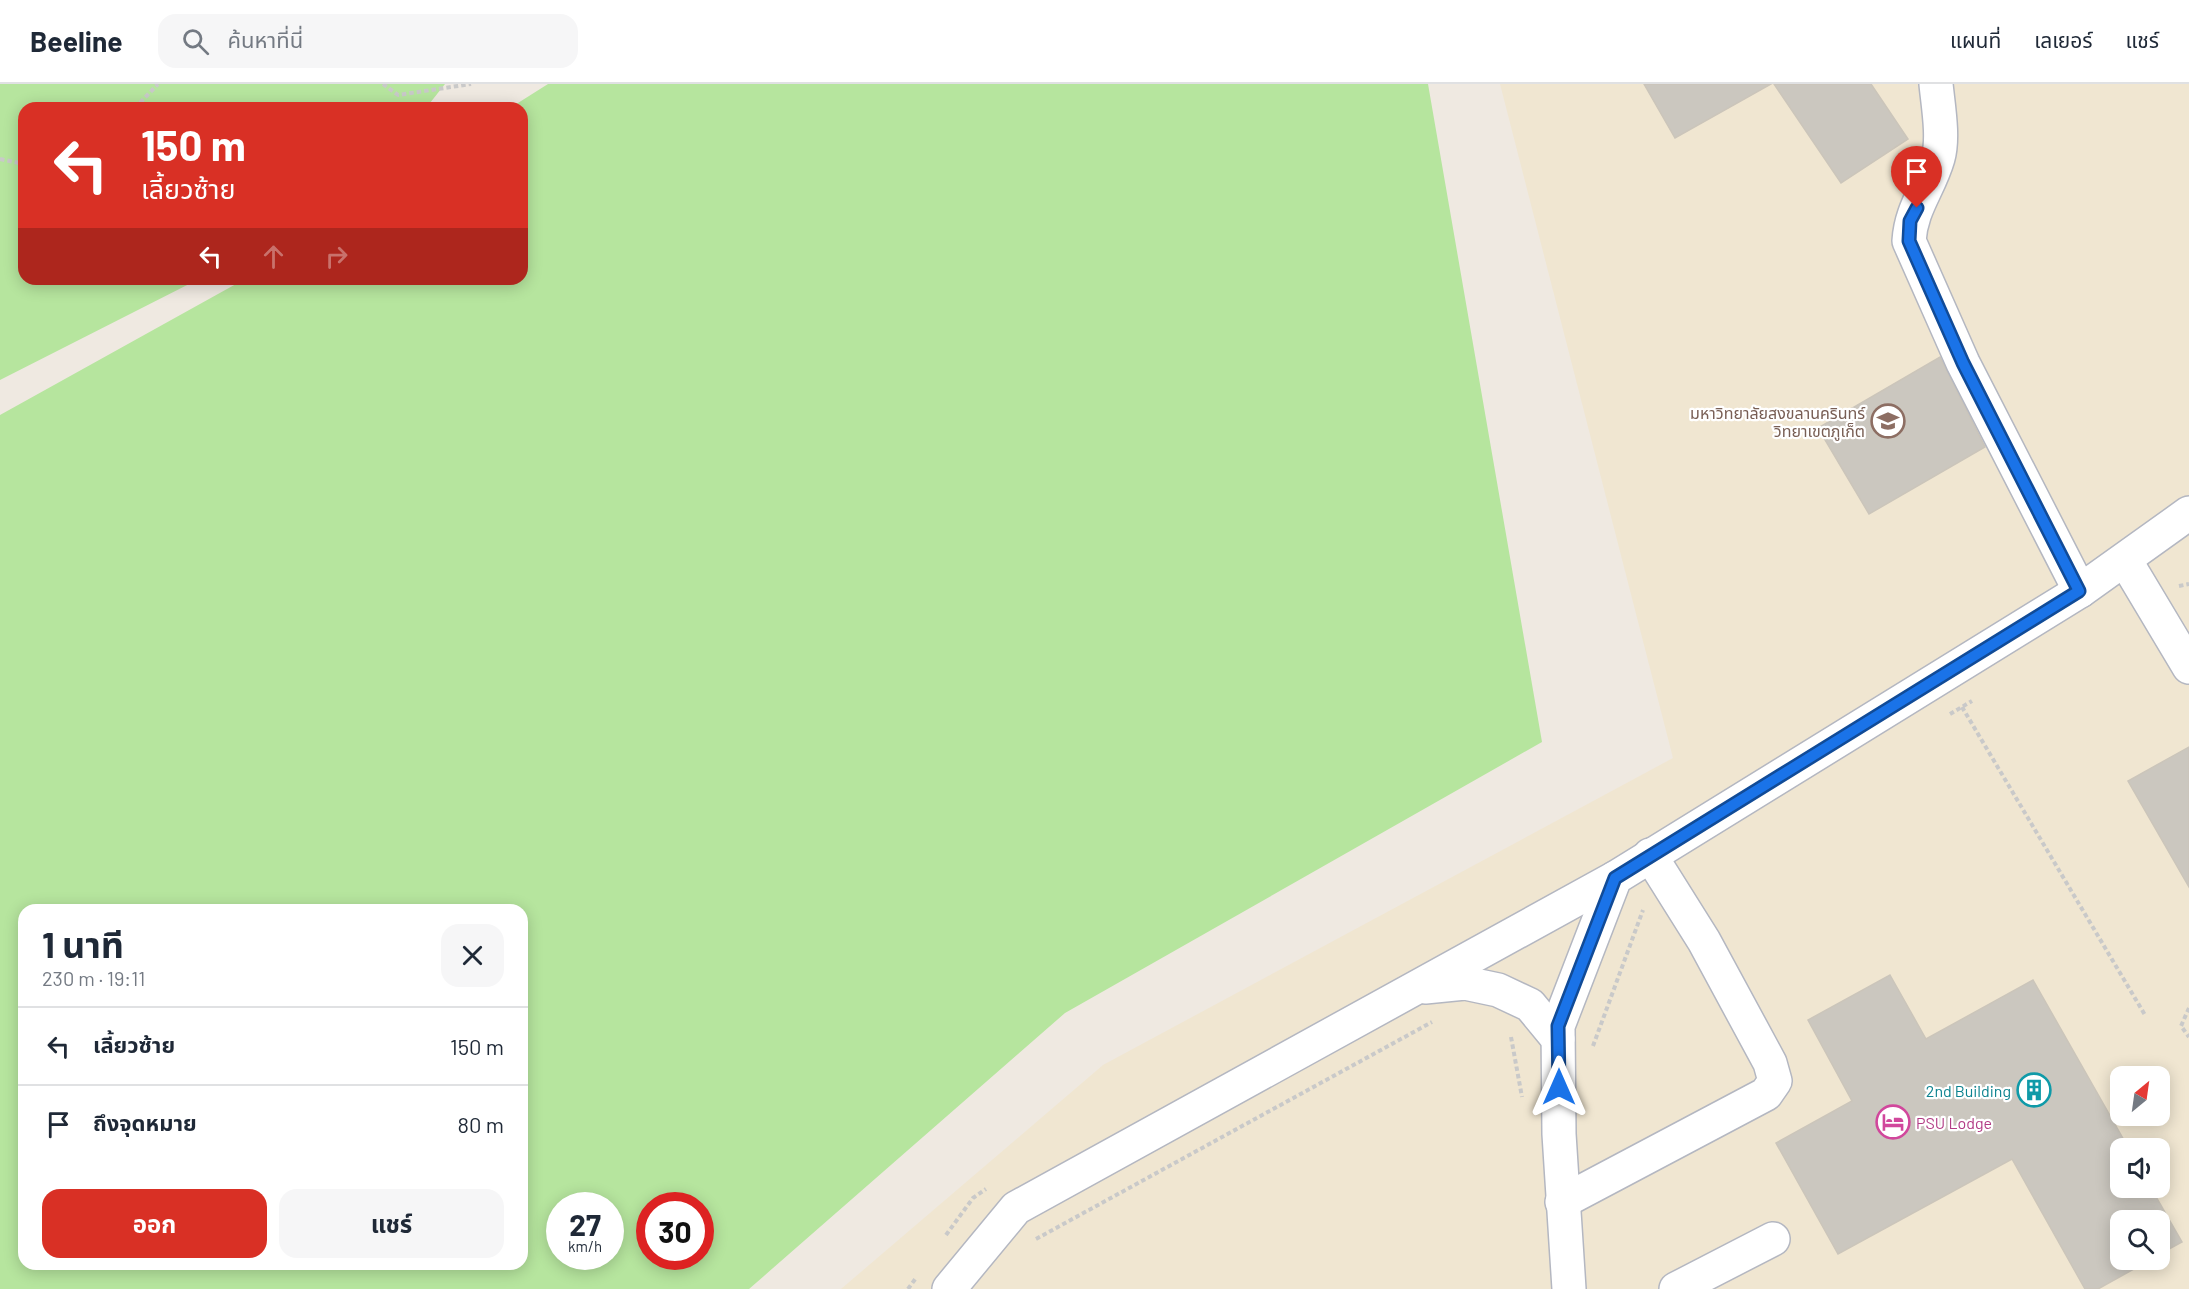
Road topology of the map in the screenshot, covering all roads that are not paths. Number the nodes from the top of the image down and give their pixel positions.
1 (1936, 84) edge
2 (2189, 513) edge
3 (2125, 560) junction
4 (2079, 591) junction
5 (2189, 667) edge
6 (1650, 855) junction
7 (1615, 878) junction
8 (1414, 989) junction
9 (1558, 1039) junction
10 (1562, 1202) junction
11 (1773, 1239) dead end
12 (949, 1289) edge
13 (1569, 1289) edge
14 (1676, 1289) edge

1 - 4 street
2 - 3 street
3 - 4 street
3 - 5 street
4 - 6 street
6 - 7 street
6 - 10 street
7 - 8 street
7 - 9 street
8 - 9 street
8 - 12 street
9 - 10 street
10 - 13 street
11 - 14 street

